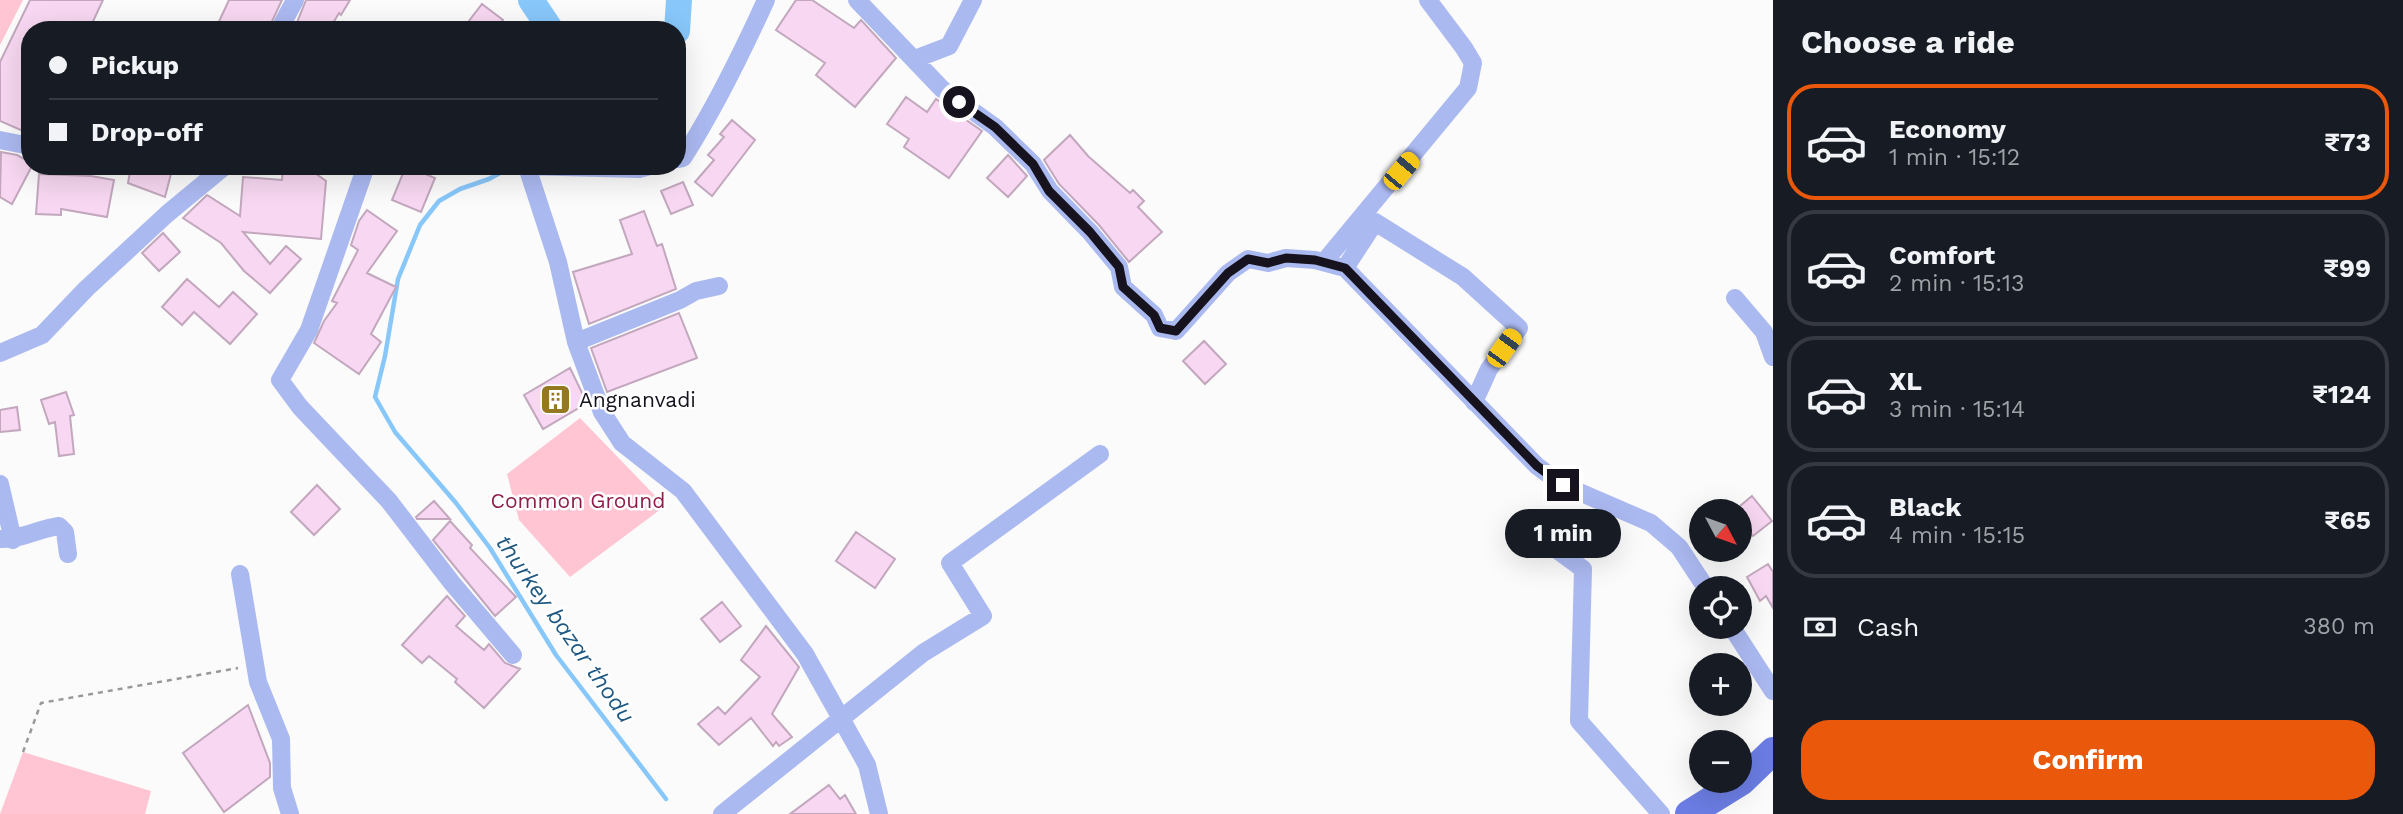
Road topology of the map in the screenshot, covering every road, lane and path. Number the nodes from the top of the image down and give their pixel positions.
1 (295, 0) edge
2 (766, 0) edge
3 (857, 0) edge
4 (972, 0) edge
5 (1428, 0) edge
6 (284, 21) edge
7 (915, 59) junction
8 (0, 140) edge
9 (21, 144) edge
10 (686, 152) edge
11 (214, 175) edge
12 (363, 175) edge
13 (528, 175) edge
14 (1324, 262) junction
15 (1345, 268) junction
16 (719, 286) dead end
17 (1735, 298) dead end
18 (576, 341) junction
19 (0, 353) edge
20 (1773, 357) edge
21 (1474, 402) junction
22 (1100, 454) dead end
23 (0, 484) edge
24 (6, 540) edge
25 (1553, 547) dead end
26 (68, 554) dead end
27 (240, 574) dead end
28 (1698, 576) edge
29 (1739, 639) edge
30 (513, 655) dead end
31 (255, 665) junction
32 (1773, 691) edge
33 (842, 719) junction
34 (1773, 751) edge
35 (23, 752) dead end
36 (290, 814) edge
37 (722, 814) edge
38 (879, 814) edge
39 (1661, 814) edge
40 (1689, 814) edge

1 - 6 street
2 - 10 street
3 - 7 street
4 - 7 street
5 - 14 street
7 - 14 street
8 - 9 street
11 - 19 street
12 - 30 street
13 - 18 street
14 - 15 street
15 - 21 street
15 - 21 street
16 - 18 street
17 - 20 street
18 - 33 street
21 - 28 street
22 - 33 street
23 - 24 street
24 - 26 street
25 - 39 street
27 - 31 street
29 - 32 street
31 - 35 path
31 - 36 street
33 - 37 street
33 - 38 street
34 - 40 main road

